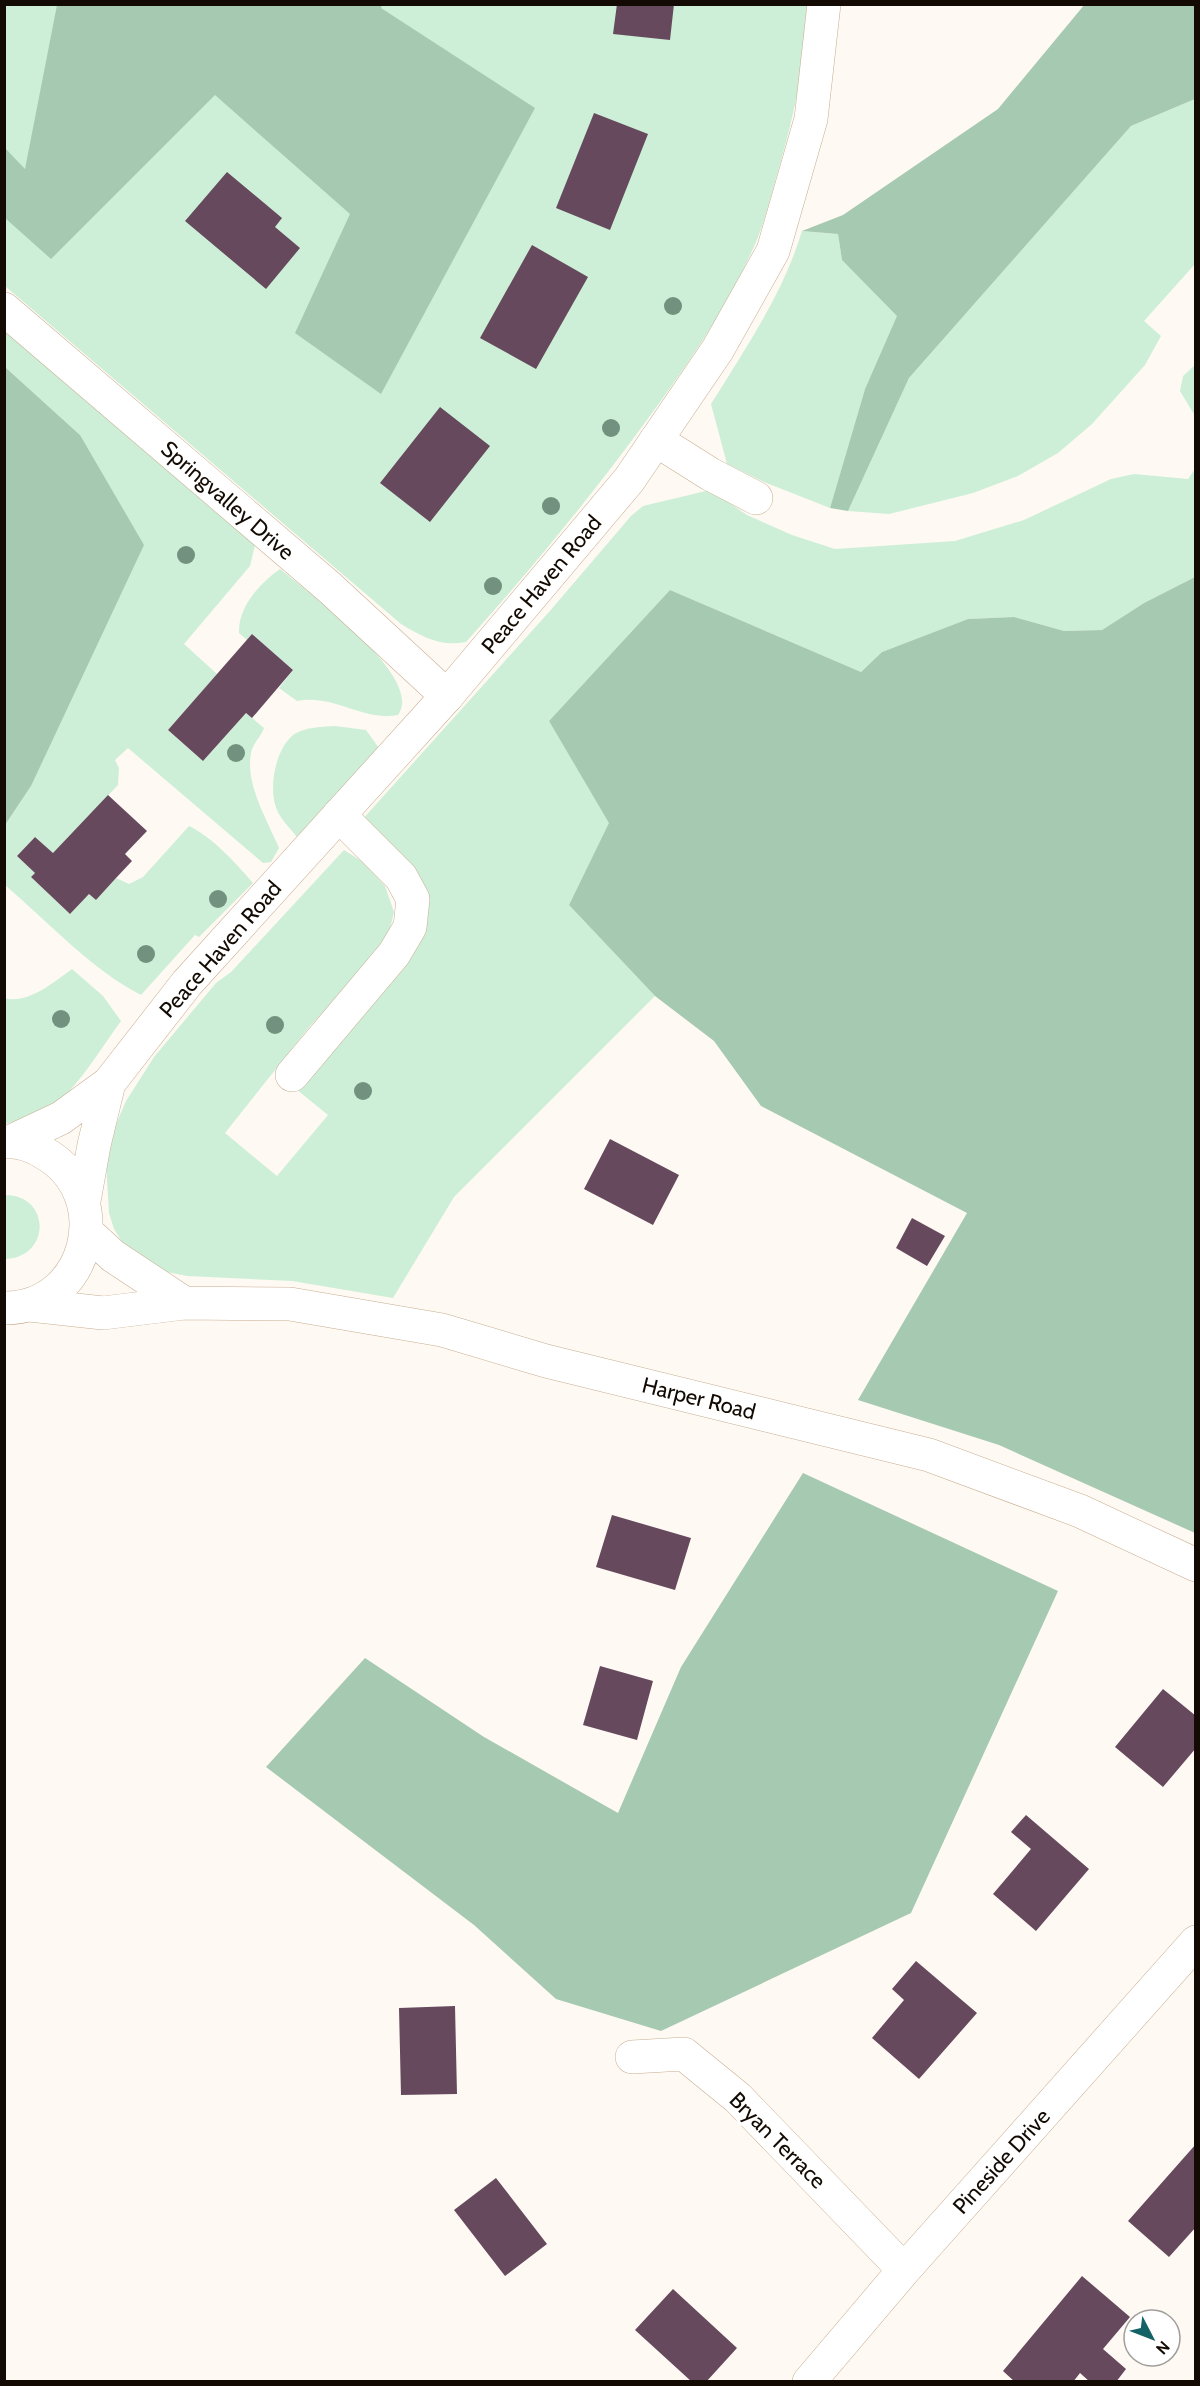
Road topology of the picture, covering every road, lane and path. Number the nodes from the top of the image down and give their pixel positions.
1 (824, 4) edge
2 (4, 309) edge
3 (656, 440) junction
4 (756, 498) dead end
5 (447, 696) junction
6 (339, 815) junction
7 (292, 1075) dead end
8 (109, 1083) junction
9 (7, 1142) edge
10 (86, 1217) junction
11 (184, 1303) junction
12 (17, 1306) edge
13 (1196, 1565) edge
14 (1196, 1942) edge
15 (632, 2057) dead end
16 (904, 2270) junction
17 (809, 2382) edge

1 - 3 street, Peace Haven Road
2 - 5 street, Springvalley Drive
3 - 4 street
3 - 5 street, Peace Haven Road
5 - 6 street, Peace Haven Road
6 - 7 street
6 - 8 street, Peace Haven Road
8 - 9 street, Peace Haven Road
8 - 10 street, Peace Haven Road
9 - 10 street
10 - 11 street
10 - 12 street, Peace Haven Road
11 - 12 street, Harper Road
11 - 13 street, Harper Road
14 - 16 street, Pineside Drive
15 - 16 street, Bryan Terrace
16 - 17 street, Pineside Drive

